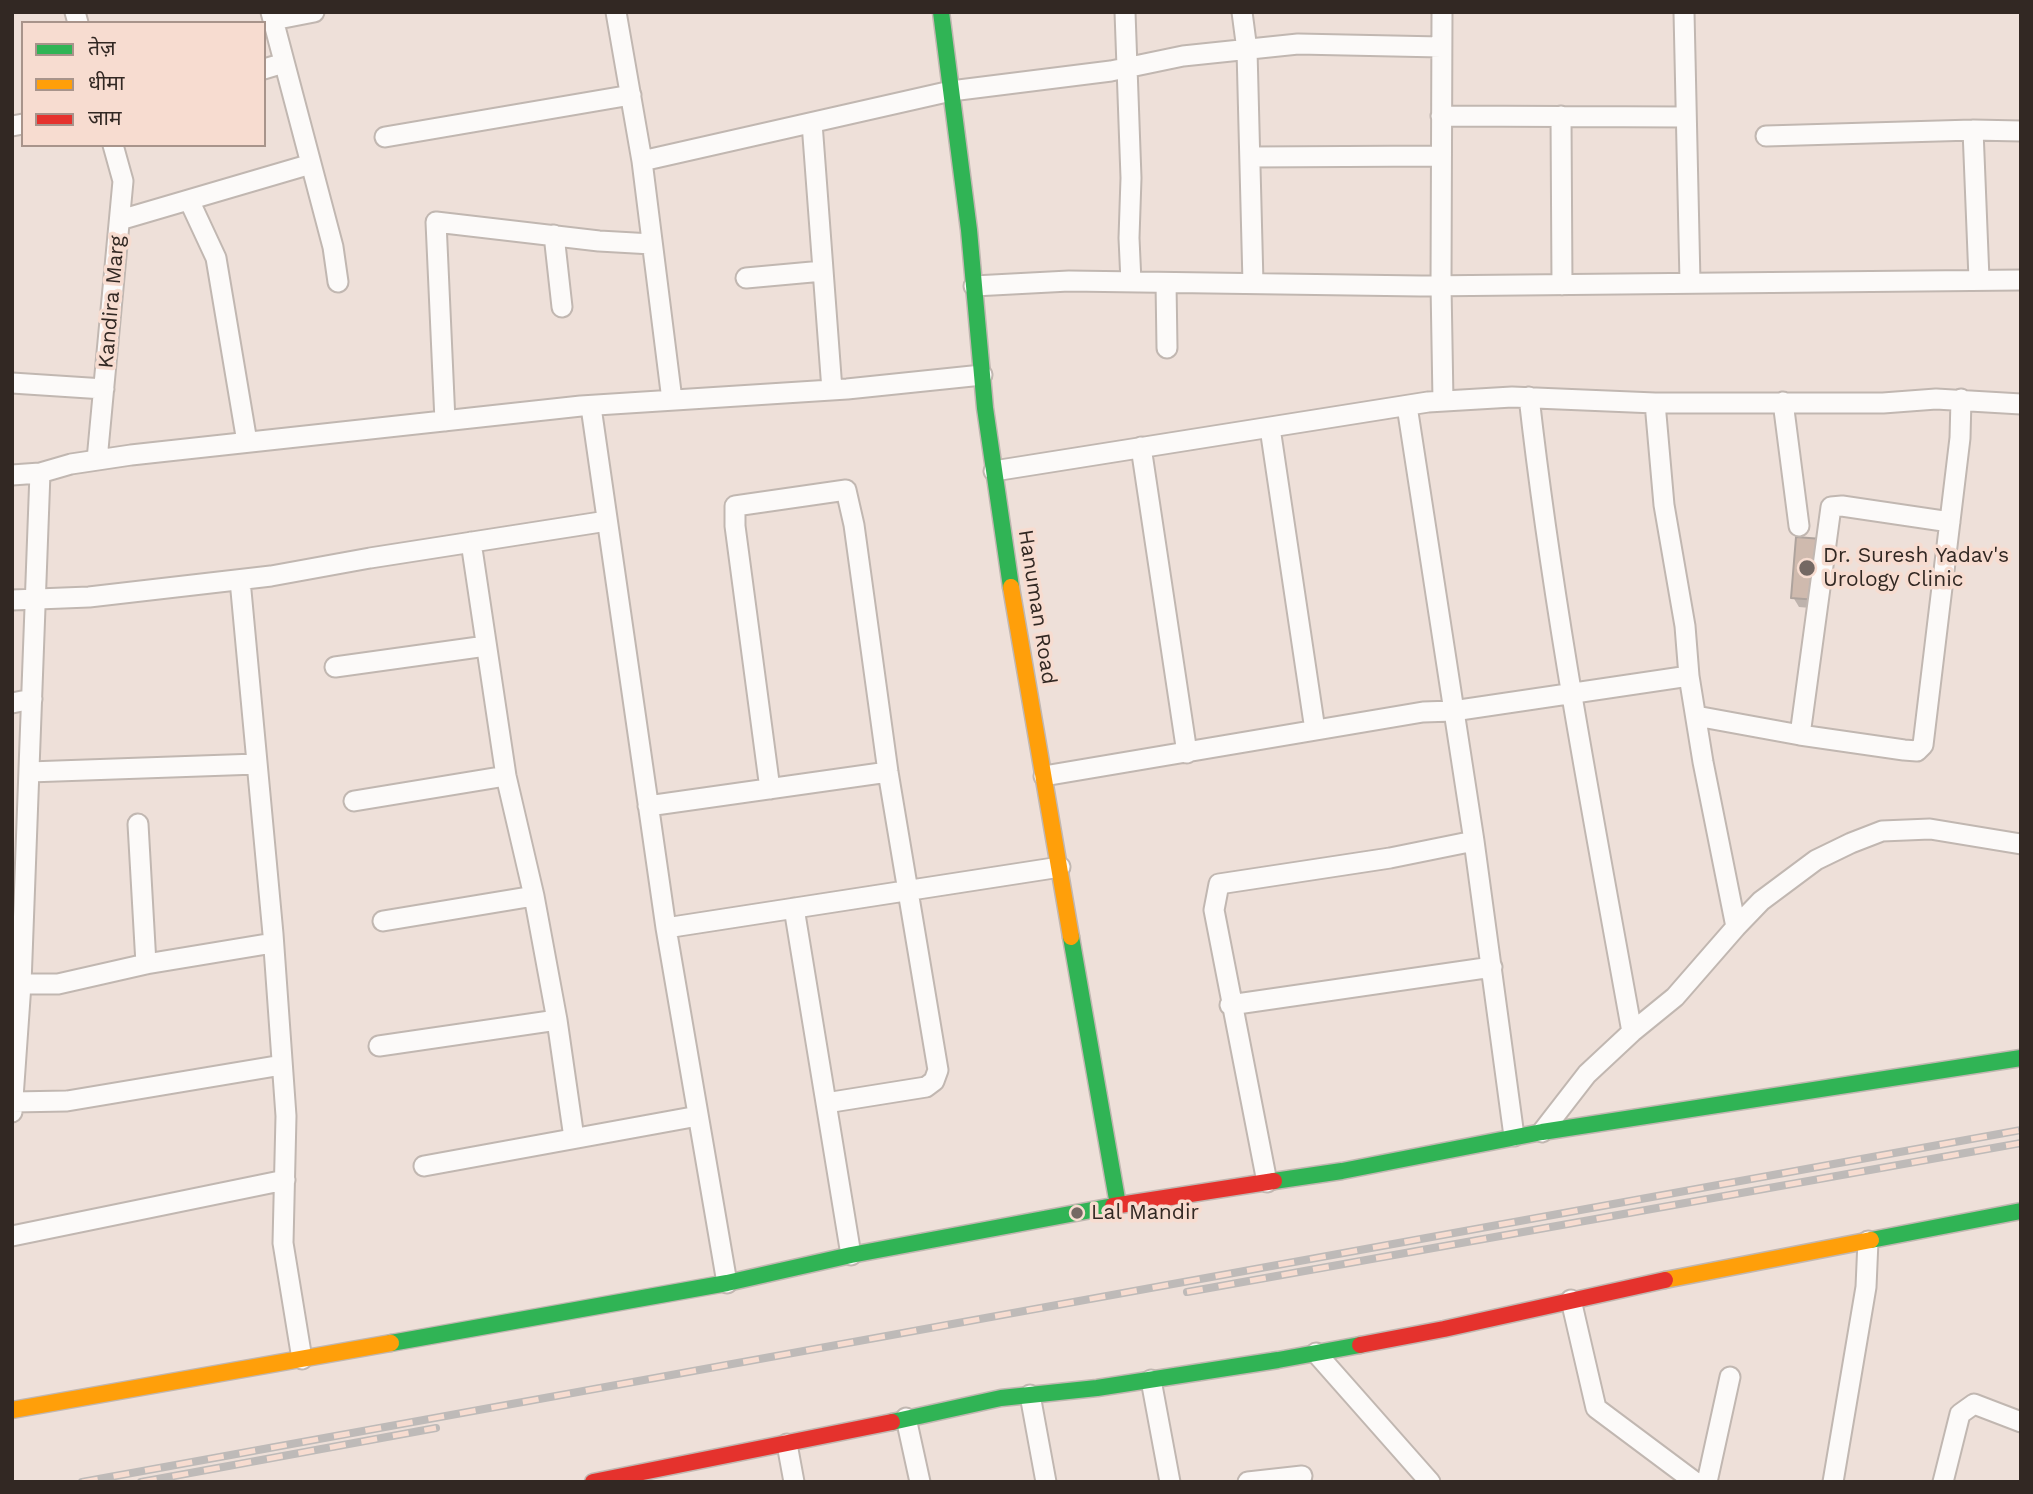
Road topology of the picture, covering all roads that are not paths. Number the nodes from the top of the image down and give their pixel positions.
1 (314, 12) edge
2 (616, 12) edge
3 (941, 12) edge
4 (1125, 12) edge
5 (1242, 12) edge
6 (1442, 12) edge
7 (1684, 12) edge
8 (272, 16) edge
9 (1441, 47) junction
10 (1247, 50) junction
11 (284, 63) junction
12 (1127, 67) junction
13 (266, 68) edge
14 (951, 91) junction
15 (631, 96) junction
16 (1441, 116) junction
17 (1561, 117) junction
18 (1685, 117) junction
19 (812, 123) junction
20 (1973, 130) junction
21 (2021, 131) edge
22 (1766, 136) dead end
23 (385, 137) dead end
24 (114, 147) edge
25 (1250, 156) junction
26 (1441, 156) junction
27 (642, 161) junction
28 (311, 164) junction
29 (189, 200) junction
30 (120, 220) junction
31 (554, 234) junction
32 (652, 244) junction
33 (823, 271) junction
34 (746, 278) dead end
35 (1979, 279) junction
36 (2021, 280) edge
37 (338, 282) dead end
38 (1131, 282) junction
39 (1690, 282) junction
40 (1166, 283) junction
41 (1253, 283) junction
42 (1441, 285) junction
43 (1562, 285) junction
44 (974, 286) junction
45 (562, 307) dead end
46 (1167, 348) dead end
47 (982, 375) junction
48 (12, 383) edge
49 (104, 389) junction
50 (832, 390) junction
51 (1529, 397) junction
52 (1961, 399) junction
53 (672, 400) junction
54 (1444, 401) junction
55 (1783, 402) junction
56 (1654, 403) junction
57 (2021, 404) edge
58 (1407, 406) junction
59 (591, 407) junction
60 (445, 421) junction
61 (1270, 428) junction
62 (247, 442) junction
63 (1141, 447) junction
64 (97, 460) junction
65 (994, 471) junction
66 (40, 473) junction
67 (12, 475) edge
68 (607, 521) junction
69 (1950, 522) junction
70 (1798, 526) dead end
71 (471, 542) junction
72 (240, 580) junction
73 (36, 599) junction
74 (12, 600) edge
75 (486, 646) junction
76 (335, 667) dead end
77 (1689, 676) junction
78 (1571, 692) junction
79 (32, 699) junction
80 (12, 702) edge
81 (1453, 712) junction
82 (1696, 716) junction
83 (1315, 730) junction
84 (1800, 735) junction
85 (1187, 753) junction
86 (257, 764) junction
87 (29, 772) junction
88 (888, 772) junction
89 (506, 776) junction
90 (1044, 776) junction
91 (770, 789) junction
92 (20, 796) edge
93 (354, 801) dead end
94 (648, 806) junction
95 (138, 824) dead end
96 (1474, 841) junction
97 (2021, 844) edge
98 (1060, 867) junction
99 (909, 891) junction
100 (534, 896) junction
101 (18, 901) edge
102 (794, 908) junction
103 (383, 921) dead end
104 (1736, 927) junction
105 (667, 928) junction
106 (273, 943) junction
107 (146, 964) junction
108 (1492, 967) junction
109 (22, 984) junction
110 (1230, 1004) junction
111 (557, 1020) junction
112 (1632, 1032) junction
113 (15, 1039) edge
114 (379, 1046) dead end
115 (2021, 1058) edge
116 (282, 1065) junction
117 (13, 1102) edge
118 (826, 1103) junction
119 (12, 1112) edge
120 (698, 1116) junction
121 (1542, 1132) junction
122 (1514, 1136) junction
123 (573, 1138) junction
124 (424, 1166) dead end
125 (285, 1180) junction
126 (1267, 1182) junction
127 (1118, 1205) junction
128 (2021, 1211) edge
129 (12, 1236) edge
130 (1868, 1241) junction
131 (851, 1255) junction
132 (727, 1283) junction
133 (1571, 1300) junction
134 (1316, 1353) junction
135 (302, 1359) junction
136 (1730, 1377) dead end
137 (1151, 1380) junction
138 (1030, 1395) junction
139 (12, 1410) edge
140 (906, 1418) junction
141 (2021, 1422) edge
142 (787, 1444) junction
143 (667, 1475) edge
144 (1303, 1476) dead end
145 (1425, 1480) edge
146 (593, 1482) edge
147 (794, 1482) edge
148 (920, 1482) edge
149 (1046, 1482) edge
150 (1170, 1482) edge
151 (1248, 1482) edge
152 (1695, 1482) edge
153 (1707, 1482) edge
154 (1833, 1482) edge
155 (1943, 1482) edge

1 - 8 street
2 - 15 street
3 - 14 street, Hanuman Road
4 - 12 street
5 - 10 street
6 - 9 street
7 - 18 street
8 - 11 street
9 - 10 street
9 - 16 street
10 - 12 street
10 - 25 street
11 - 13 street
11 - 28 street
12 - 14 street
12 - 38 street
14 - 19 street
14 - 44 street, Hanuman Road
15 - 23 street
15 - 27 street
16 - 17 street
16 - 26 street
17 - 18 street
17 - 43 street
18 - 39 street
19 - 27 street
19 - 33 street
20 - 21 street
20 - 22 street
20 - 35 street
24 - 30 street, Kandira Marg
25 - 26 street
25 - 41 street
26 - 42 street
27 - 32 street
28 - 29 street
28 - 37 street
29 - 30 street
29 - 62 street
30 - 49 street, Kandira Marg
31 - 32 street
31 - 45 street
31 - 60 street
32 - 53 street
33 - 34 street
33 - 50 street
35 - 36 street
35 - 39 street
38 - 40 street
38 - 44 street
39 - 43 street
40 - 41 street
40 - 46 street
41 - 42 street
42 - 43 street
42 - 54 street
44 - 47 street, Hanuman Road
47 - 50 street
47 - 65 street, Hanuman Road
48 - 49 street
49 - 64 street, Kandira Marg
50 - 53 street
51 - 54 street
51 - 56 street
51 - 78 street
52 - 55 street
52 - 57 street
52 - 69 street
53 - 59 street
54 - 58 street
55 - 56 street
55 - 70 street
56 - 77 street
58 - 61 street
58 - 81 street
59 - 60 street
59 - 68 street
60 - 62 street
61 - 63 street
61 - 83 street
62 - 64 street
63 - 65 street
63 - 85 street
64 - 66 street
65 - 90 street, Hanuman Road
66 - 67 street
66 - 73 street
68 - 71 street
68 - 94 street
69 - 84 street
69 - 84 street
71 - 72 street
71 - 75 street
72 - 73 street
72 - 86 street
73 - 74 street
73 - 79 street
75 - 76 street
75 - 89 street
77 - 78 street
77 - 82 street
78 - 81 street
78 - 112 street
79 - 80 street
79 - 87 street
81 - 83 street
81 - 96 street
82 - 84 street
82 - 104 street
83 - 85 street
85 - 90 street
86 - 87 street
86 - 106 street
87 - 92 street
88 - 91 street
88 - 91 street
88 - 99 street
89 - 93 street
89 - 100 street
90 - 98 street, Hanuman Road
91 - 94 street
92 - 101 street
94 - 105 street
95 - 107 street
96 - 108 street
96 - 110 street
97 - 104 street
98 - 99 street
98 - 127 street, Hanuman Road
99 - 102 street
99 - 118 street
100 - 103 street
100 - 111 street
101 - 109 street
102 - 105 street
102 - 118 street
104 - 112 street
105 - 120 street
106 - 107 street
106 - 116 street
107 - 109 street
108 - 110 street
108 - 122 street
109 - 113 street
110 - 126 street
111 - 114 street
111 - 123 street
112 - 121 street
113 - 117 street
115 - 121 street
116 - 117 street
116 - 125 street
117 - 119 street
118 - 131 street
120 - 123 street
120 - 132 street
121 - 122 street
122 - 126 street
123 - 124 street
125 - 129 street
125 - 135 street
126 - 127 street
127 - 131 street
128 - 130 street
130 - 133 street
130 - 154 street
131 - 132 street
132 - 135 street
133 - 134 street
133 - 152 street
134 - 137 street
134 - 145 street
135 - 139 street
136 - 153 street
137 - 138 street
137 - 150 street
138 - 140 street
138 - 149 street
140 - 142 street
140 - 148 street
141 - 155 street
142 - 143 street
142 - 147 street
143 - 146 street
144 - 151 street

